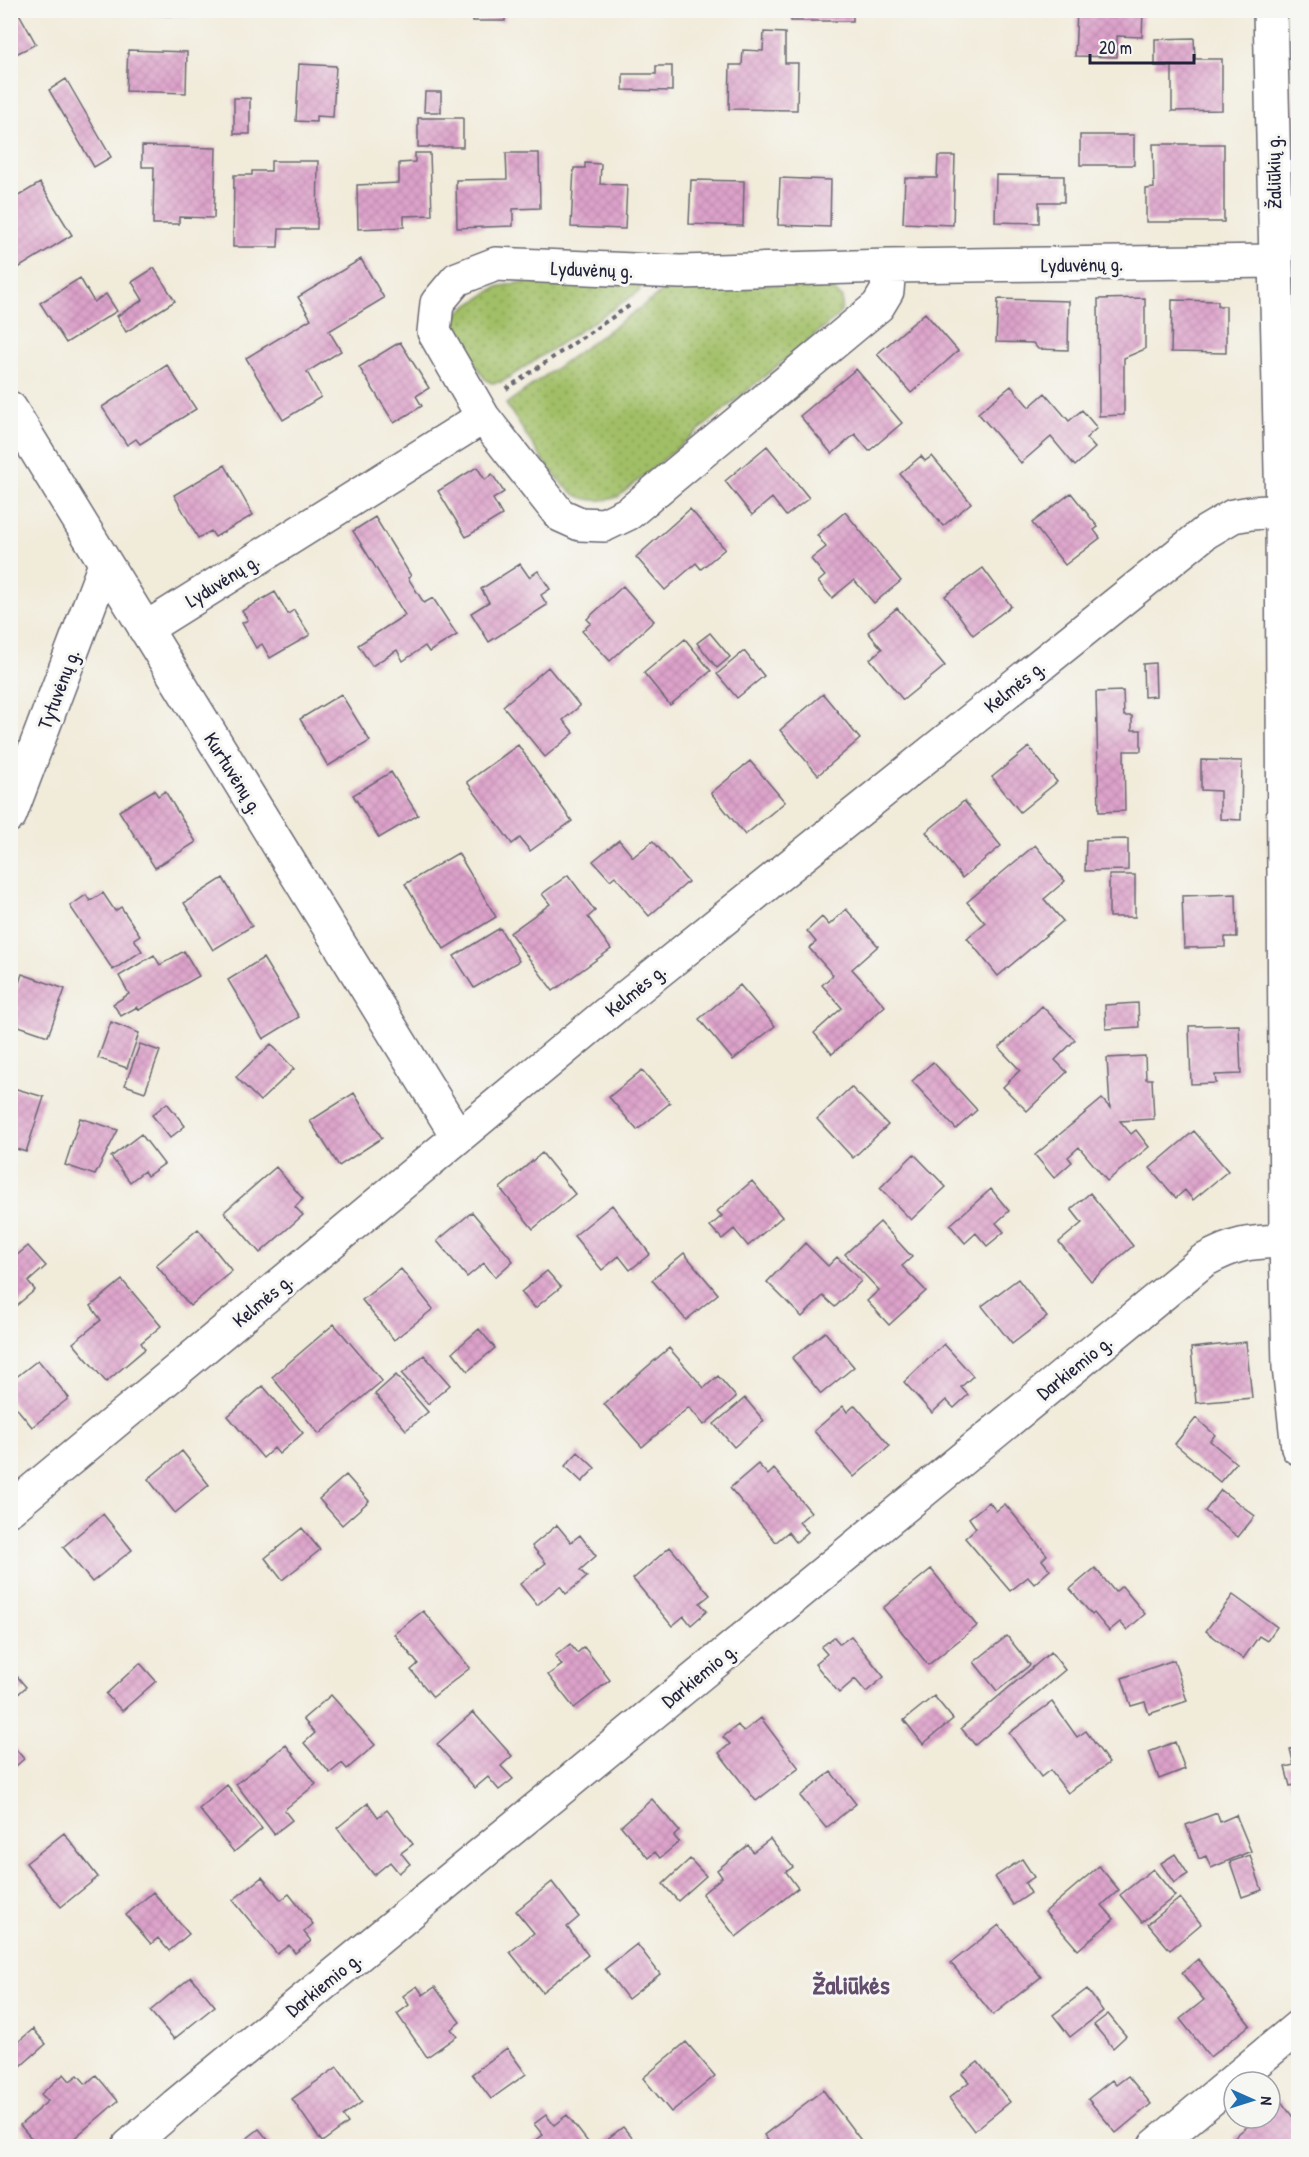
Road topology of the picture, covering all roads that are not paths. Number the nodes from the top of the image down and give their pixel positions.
1 (1270, 10) edge
2 (1275, 261) junction
3 (889, 266) junction
4 (10, 408) edge
5 (480, 412) junction
6 (1282, 511) junction
7 (105, 564) junction
8 (145, 629) junction
9 (10, 815) edge
10 (1291, 838) edge
11 (458, 1137) junction
12 (1290, 1259) edge
13 (1299, 1449) edge
14 (10, 1509) edge
15 (1299, 2027) edge
16 (129, 2146) edge
17 (1155, 2146) edge

1 - 2 street, Žaliūkių g.
2 - 3 street, Lyduvėnų g.
2 - 6 street, Žaliūkių g.
3 - 5 street, Lyduvėnų g.
3 - 5 street, Lyduvėnų g.
4 - 7 street, Kurtuvėnų g.
5 - 8 street, Lyduvėnų g.
6 - 10 street, Žaliūkių g.
6 - 11 street, Kelmės g.
7 - 8 street, Kurtuvėnų g.
7 - 9 street, Tytuvėnų g.
8 - 11 street, Kurtuvėnų g.
10 - 12 street, Žaliūkių g.
11 - 14 street, Kelmės g.
12 - 13 street, Žaliūkių g.
12 - 16 street, Darkiemio g.
15 - 17 street

